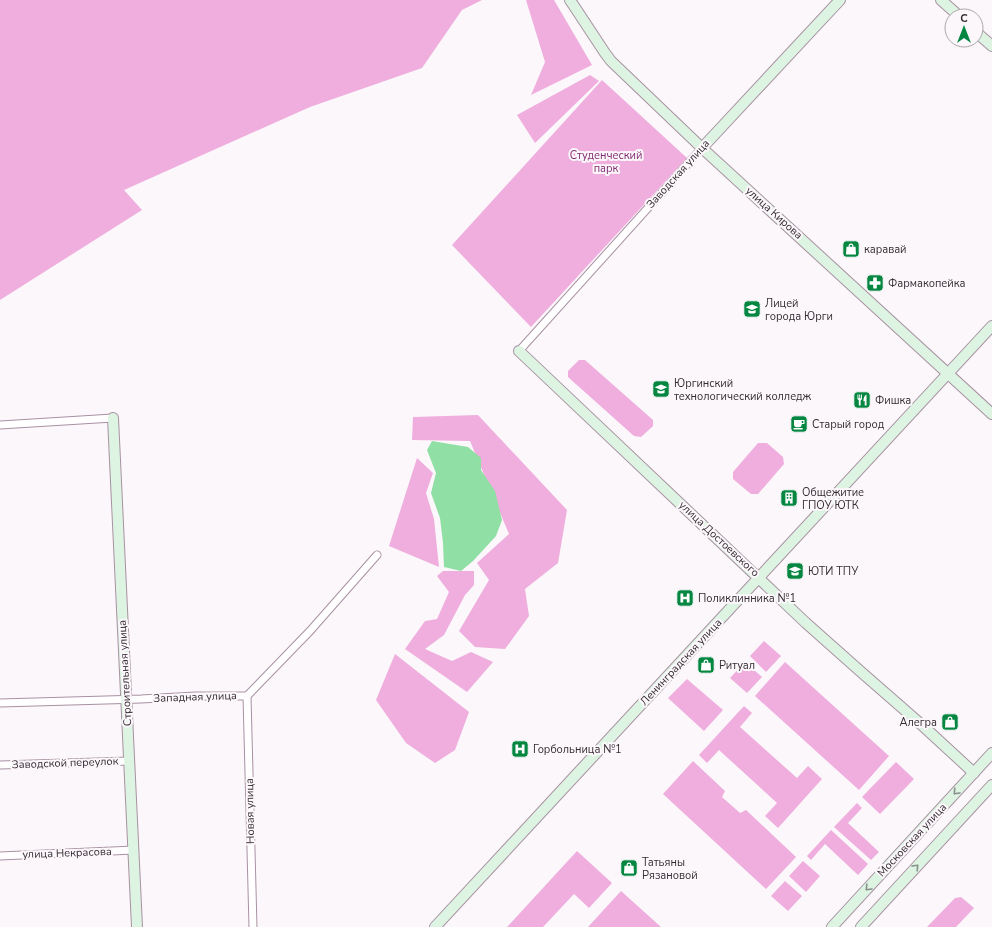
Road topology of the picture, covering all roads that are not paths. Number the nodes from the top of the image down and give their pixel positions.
1 (570, 0) edge
2 (840, 0) edge
3 (941, 0) edge
4 (950, 8) edge
5 (984, 39) edge
6 (992, 46) edge
7 (702, 148) junction
8 (992, 326) edge
9 (519, 351) joint
10 (948, 373) junction
11 (992, 414) edge
12 (113, 418) joint
13 (0, 425) edge
14 (377, 555) dead end
15 (759, 577) junction
16 (247, 696) junction
17 (127, 700) junction
18 (0, 703) edge
19 (992, 754) edge
20 (129, 761) junction
21 (0, 766) edge
22 (974, 773) junction
23 (991, 788) edge
24 (134, 850) junction
25 (0, 856) edge
26 (136, 927) edge
27 (252, 927) edge
28 (435, 927) edge
29 (832, 927) edge
30 (861, 927) edge

1 - 7 street, улица Кирова
2 - 7 street, Заводская улица
3 - 4 street
5 - 6 street
7 - 9 street, Заводская улица
7 - 10 street, улица Кирова
8 - 10 street, Ленинградская улица
9 - 15 street, улица Достоевского
10 - 11 street, улица Кирова
10 - 15 street, Ленинградская улица
12 - 13 street
12 - 17 street, Строительная улица
14 - 16 street, Западная улица
15 - 22 street, улица Достоевского
15 - 28 street, Ленинградская улица
16 - 17 street, Западная улица
16 - 27 street, Новая улица
17 - 18 street, Западная улица
17 - 20 street, Строительная улица
19 - 22 street, Московская улица
20 - 21 street, Заводской переулок
20 - 24 street, Строительная улица
22 -> 29 street, Московская улица
30 -> 23 street, Московская улица
24 - 25 street, улица Некрасова
24 - 26 street, Строительная улица

